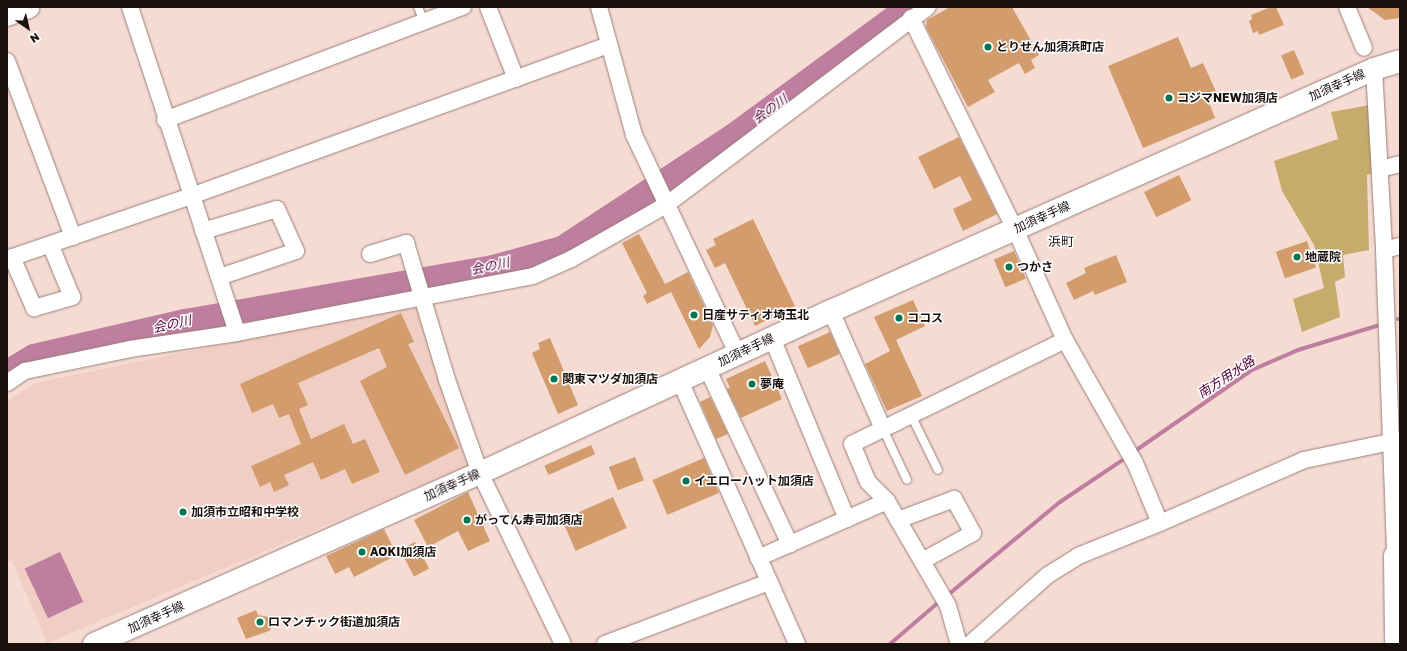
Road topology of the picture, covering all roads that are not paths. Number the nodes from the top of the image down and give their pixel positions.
1 (29, 7) edge
2 (130, 7) edge
3 (463, 7) edge
4 (488, 7) edge
5 (599, 7) edge
6 (928, 7) edge
7 (1347, 7) edge
8 (421, 14) edge
9 (7, 15) edge
10 (912, 18) junction
11 (609, 45) junction
12 (1364, 48) dead end
13 (7, 61) edge
14 (1400, 61) edge
15 (1374, 69) junction
16 (516, 79) junction
17 (165, 120) junction
18 (1400, 164) edge
19 (1380, 169) junction
20 (191, 196) junction
21 (665, 201) junction
22 (1015, 229) junction
23 (203, 232) junction
24 (73, 237) junction
25 (50, 244) junction
26 (1400, 246) edge
27 (1384, 250) junction
28 (370, 254) dead end
29 (9, 258) edge
30 (219, 277) junction
31 (423, 298) junction
32 (831, 311) junction
33 (236, 332) junction
34 (772, 338) junction
35 (1065, 340) junction
36 (737, 353) junction
37 (707, 368) junction
38 (680, 381) junction
39 (7, 383) edge
40 (911, 415) junction
41 (884, 428) junction
42 (1395, 440) edge
43 (938, 470) dead end
44 (480, 473) junction
45 (907, 480) dead end
46 (887, 501) junction
47 (847, 519) junction
48 (898, 520) junction
49 (1160, 524) junction
50 (790, 544) junction
51 (1395, 556) joint
52 (758, 558) junction
53 (922, 561) junction
54 (769, 582) junction
55 (94, 644) edge
56 (563, 644) edge
57 (604, 644) edge
58 (797, 644) edge
59 (959, 644) edge
60 (970, 644) edge
61 (1396, 644) edge

1 - 9 main road
2 - 17 street
3 - 8 street
4 - 16 street
5 - 11 street
6 - 10 street
7 - 12 street
8 - 17 street
10 - 21 street
10 - 22 street
11 - 16 street
11 - 21 street
13 - 24 street
14 - 15 main road, 加須幸手線
15 - 19 street
15 - 22 main road, 加須幸手線
16 - 20 street
17 - 20 street
18 - 19 street
19 - 27 street
20 - 23 street
20 - 24 street
21 - 31 street
21 - 36 street
22 - 32 main road, 加須幸手線
22 - 35 street
23 - 30 street
23 - 30 street
24 - 25 street
25 - 29 street
25 - 29 street
26 - 27 street
27 - 42 street
28 - 31 street
30 - 33 street
31 - 33 street
31 - 44 street
32 - 34 main road, 加須幸手線
32 - 41 street
33 - 39 street
34 - 36 main road, 加須幸手線
34 - 47 street
35 - 40 street
35 - 49 street
36 - 37 main road, 加須幸手線
37 - 38 main road, 加須幸手線
37 - 50 street
38 - 44 main road, 加須幸手線
38 - 52 street
40 - 41 street
40 - 43 lane
41 - 45 lane
41 - 46 street
42 - 49 street
42 - 51 street
44 - 55 main road, 加須幸手線
44 - 56 street
46 - 47 street
46 - 48 street
47 - 50 street
48 - 53 street
48 - 53 street
49 - 60 street
50 - 52 street
51 - 61 main road
52 - 54 street
53 - 59 street
54 - 57 street
54 - 58 street

